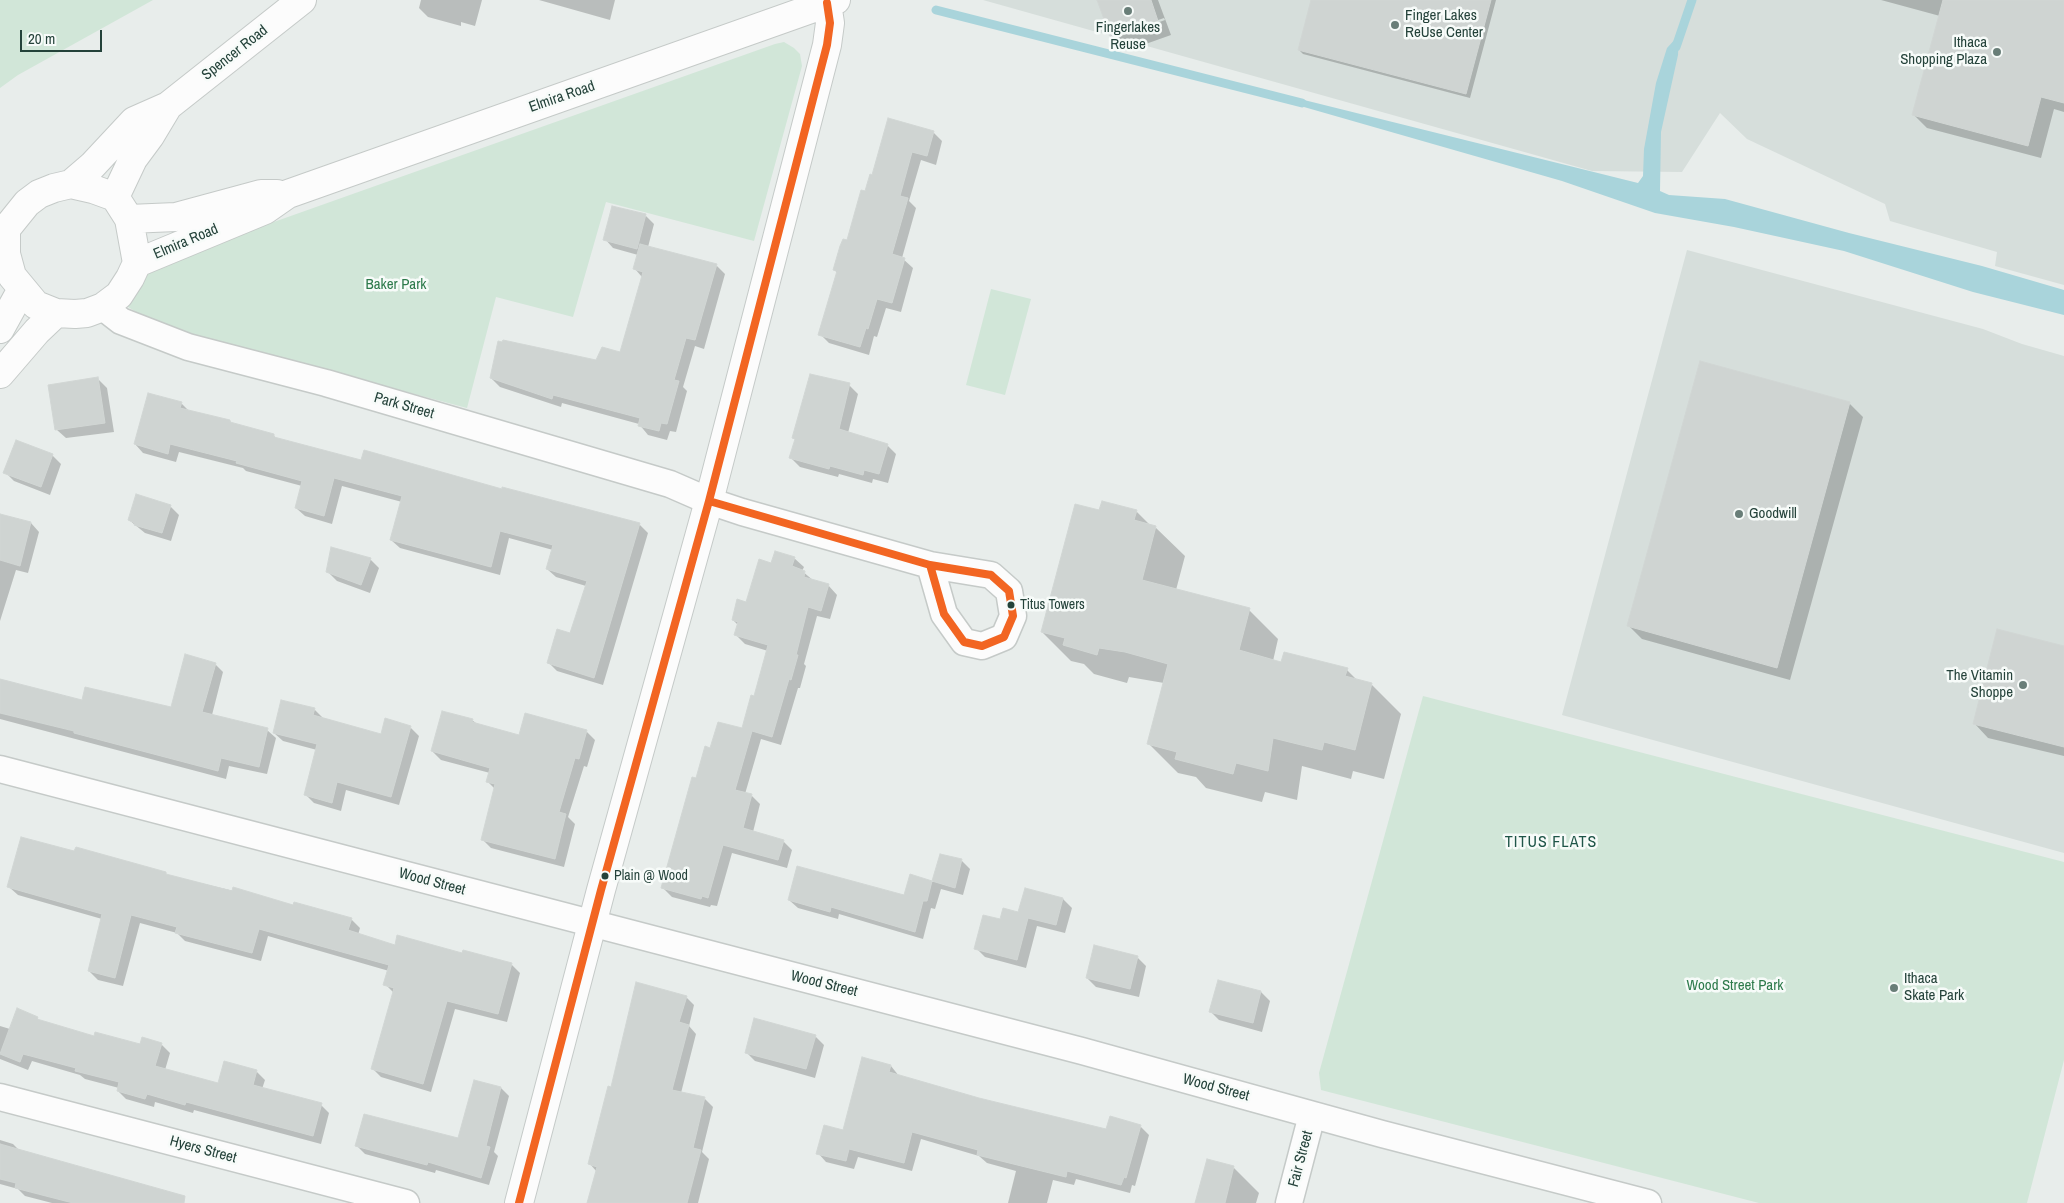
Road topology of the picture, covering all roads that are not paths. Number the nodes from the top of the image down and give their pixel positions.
1 (302, 0) edge
2 (831, 2) edge
3 (168, 106) junction
4 (72, 184) junction
5 (288, 194) junction
6 (122, 208) junction
7 (3, 231) edge
8 (137, 263) junction
9 (11, 281) edge
10 (103, 307) junction
11 (56, 313) junction
12 (0, 329) edge
13 (0, 374) edge
14 (709, 501) junction
15 (930, 565) dead end
16 (0, 770) edge
17 (592, 924) junction
18 (0, 1097) edge
19 (1312, 1115) junction
20 (406, 1203) edge
21 (519, 1203) edge
22 (1289, 1203) edge
23 (1648, 1203) edge

1 - 3 street, Spencer Road
2 - 5 street, Elmira Road
2 - 14 street
3 - 4 street, Spencer Road
3 - 6 street, Spencer Road
4 - 6 street
4 - 7 street
5 - 6 street, Elmira Road
5 - 8 street, Elmira Road
6 - 8 street
7 - 9 street
8 - 10 street
9 - 11 street
9 - 12 street
10 - 11 street
10 - 14 street, Park Street
11 - 13 street
14 - 15 street, Park Street
14 - 17 street
16 - 17 street, Wood Street
17 - 19 street, Wood Street
17 - 21 street
18 - 20 street, Hyers Street
19 - 22 street, Fair Street
19 - 23 street, Wood Street

